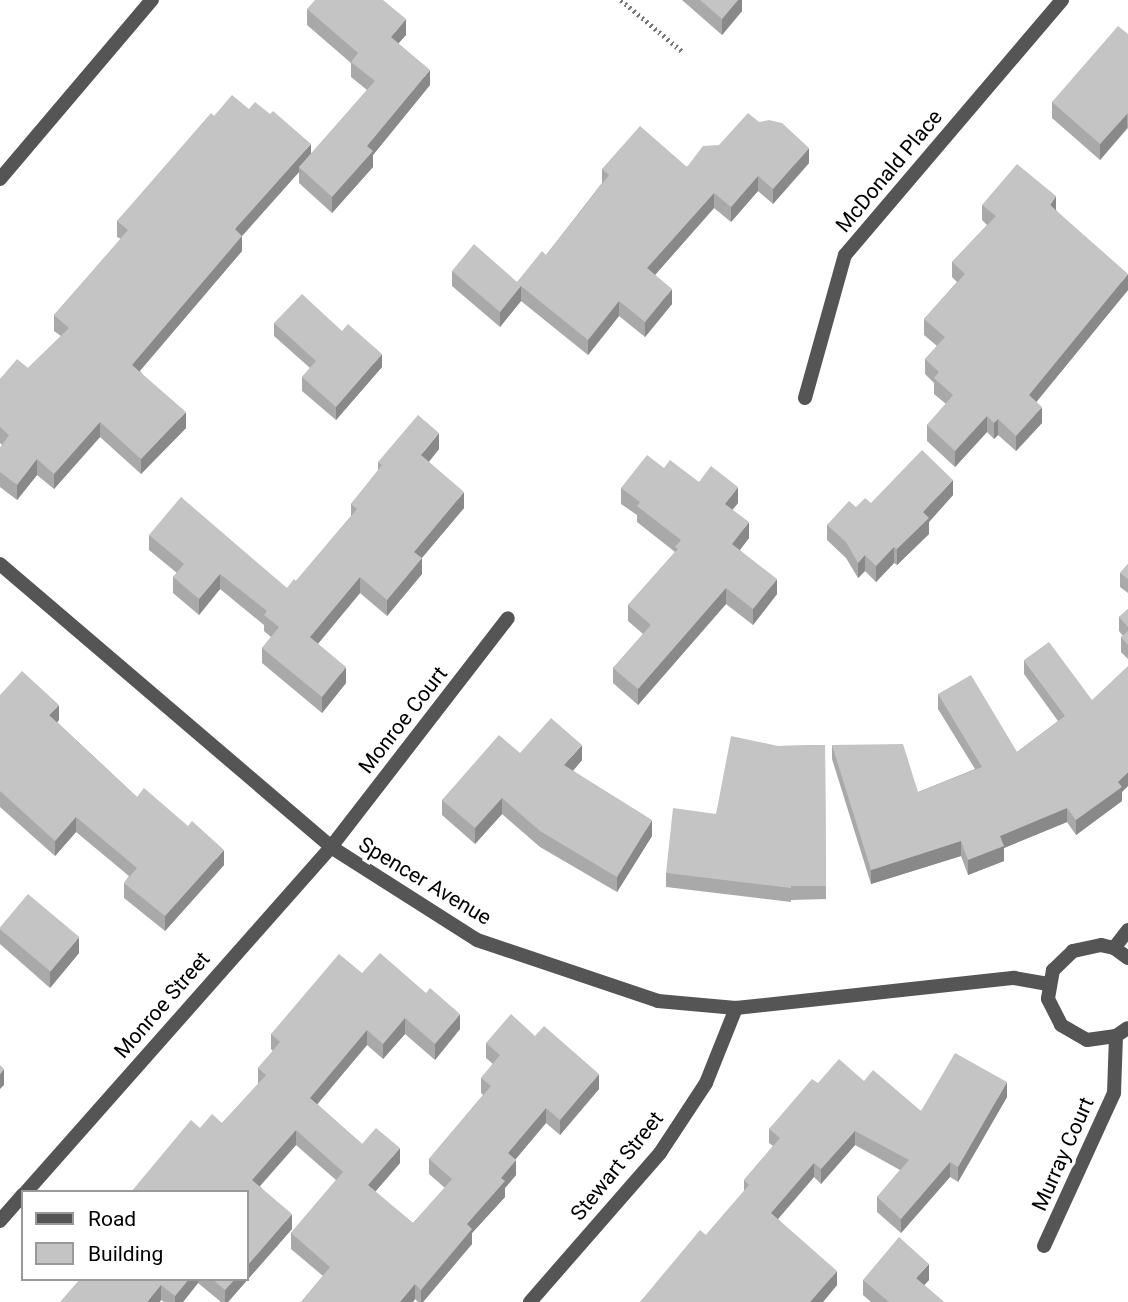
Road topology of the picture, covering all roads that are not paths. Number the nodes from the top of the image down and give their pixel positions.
1 (152, 0) edge
2 (1062, 0) edge
3 (0, 178) edge
4 (805, 398) dead end
5 (0, 564) edge
6 (508, 618) dead end
7 (331, 847) junction
8 (1128, 930) edge
9 (1114, 948) junction
10 (1128, 958) edge
11 (1049, 984) junction
12 (736, 1008) junction
13 (1122, 1032) edge
14 (28, 1190) edge
15 (21, 1197) edge
16 (0, 1221) edge
17 (1044, 1246) dead end
18 (530, 1302) edge

1 - 3 street
2 - 4 street, McDonald Place
5 - 7 street, Spencer Avenue
6 - 7 street, Monroe Court
7 - 12 street, Spencer Avenue
7 - 14 street, Monroe Street
8 - 9 street
9 - 10 street
9 - 11 street
11 - 12 street, Spencer Avenue
11 - 13 street
12 - 18 street, Stewart Street
13 - 17 street, Murray Court
15 - 16 street, Monroe Street

